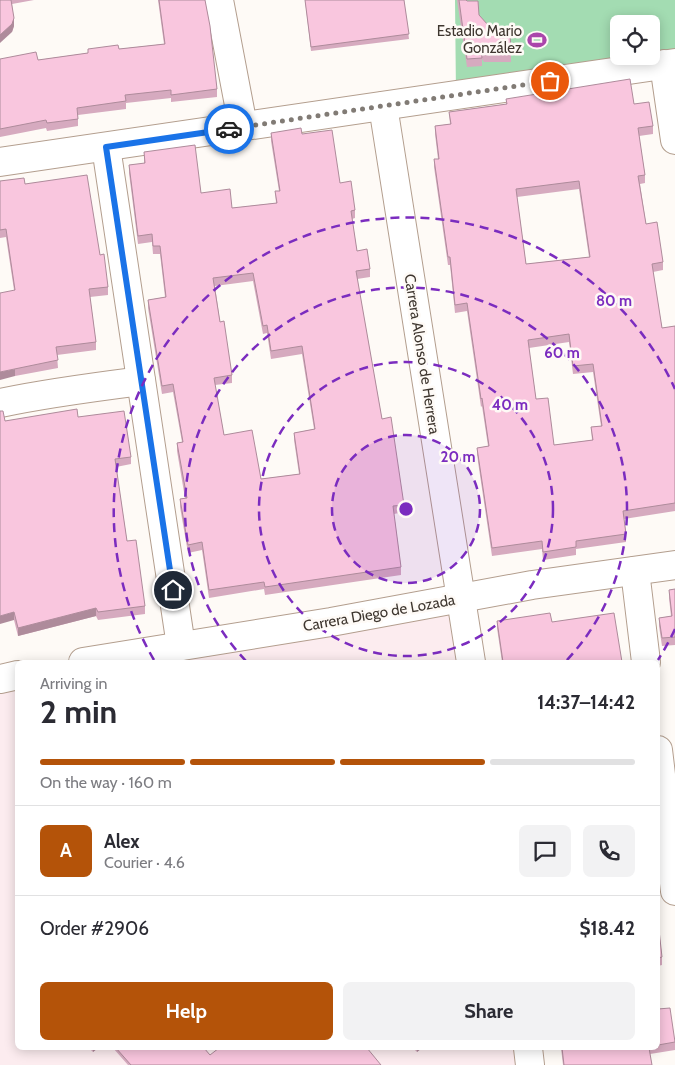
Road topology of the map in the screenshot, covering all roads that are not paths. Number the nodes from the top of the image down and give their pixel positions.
1 (219, 0) edge
2 (669, 63) edge
3 (383, 106) junction
4 (243, 126) junction
5 (675, 140) edge
6 (106, 147) junction
7 (0, 162) edge
8 (141, 381) junction
9 (0, 404) edge
10 (675, 565) edge
11 (635, 571) junction
12 (460, 598) junction
13 (182, 646) junction
14 (95, 660) edge
15 (471, 660) edge
16 (646, 660) edge
17 (15, 676) edge
18 (0, 679) edge
19 (660, 767) edge
20 (675, 891) edge
21 (528, 1050) edge
22 (530, 1065) edge

1 - 4 street
2 - 3 street
2 - 5 street
3 - 4 street
3 - 12 street, Carrera Alonso de Herrera
4 - 6 street
6 - 7 street
6 - 8 street
8 - 9 street
8 - 13 street
10 - 11 street, Carrera Diego de Lozada
11 - 12 street, Carrera Diego de Lozada
11 - 16 street
12 - 13 street, Carrera Diego de Lozada
12 - 15 street, Carrera Alonso de Herrera
13 - 14 street, Carrera Diego de Lozada
17 - 18 street
19 - 20 street
21 - 22 street

